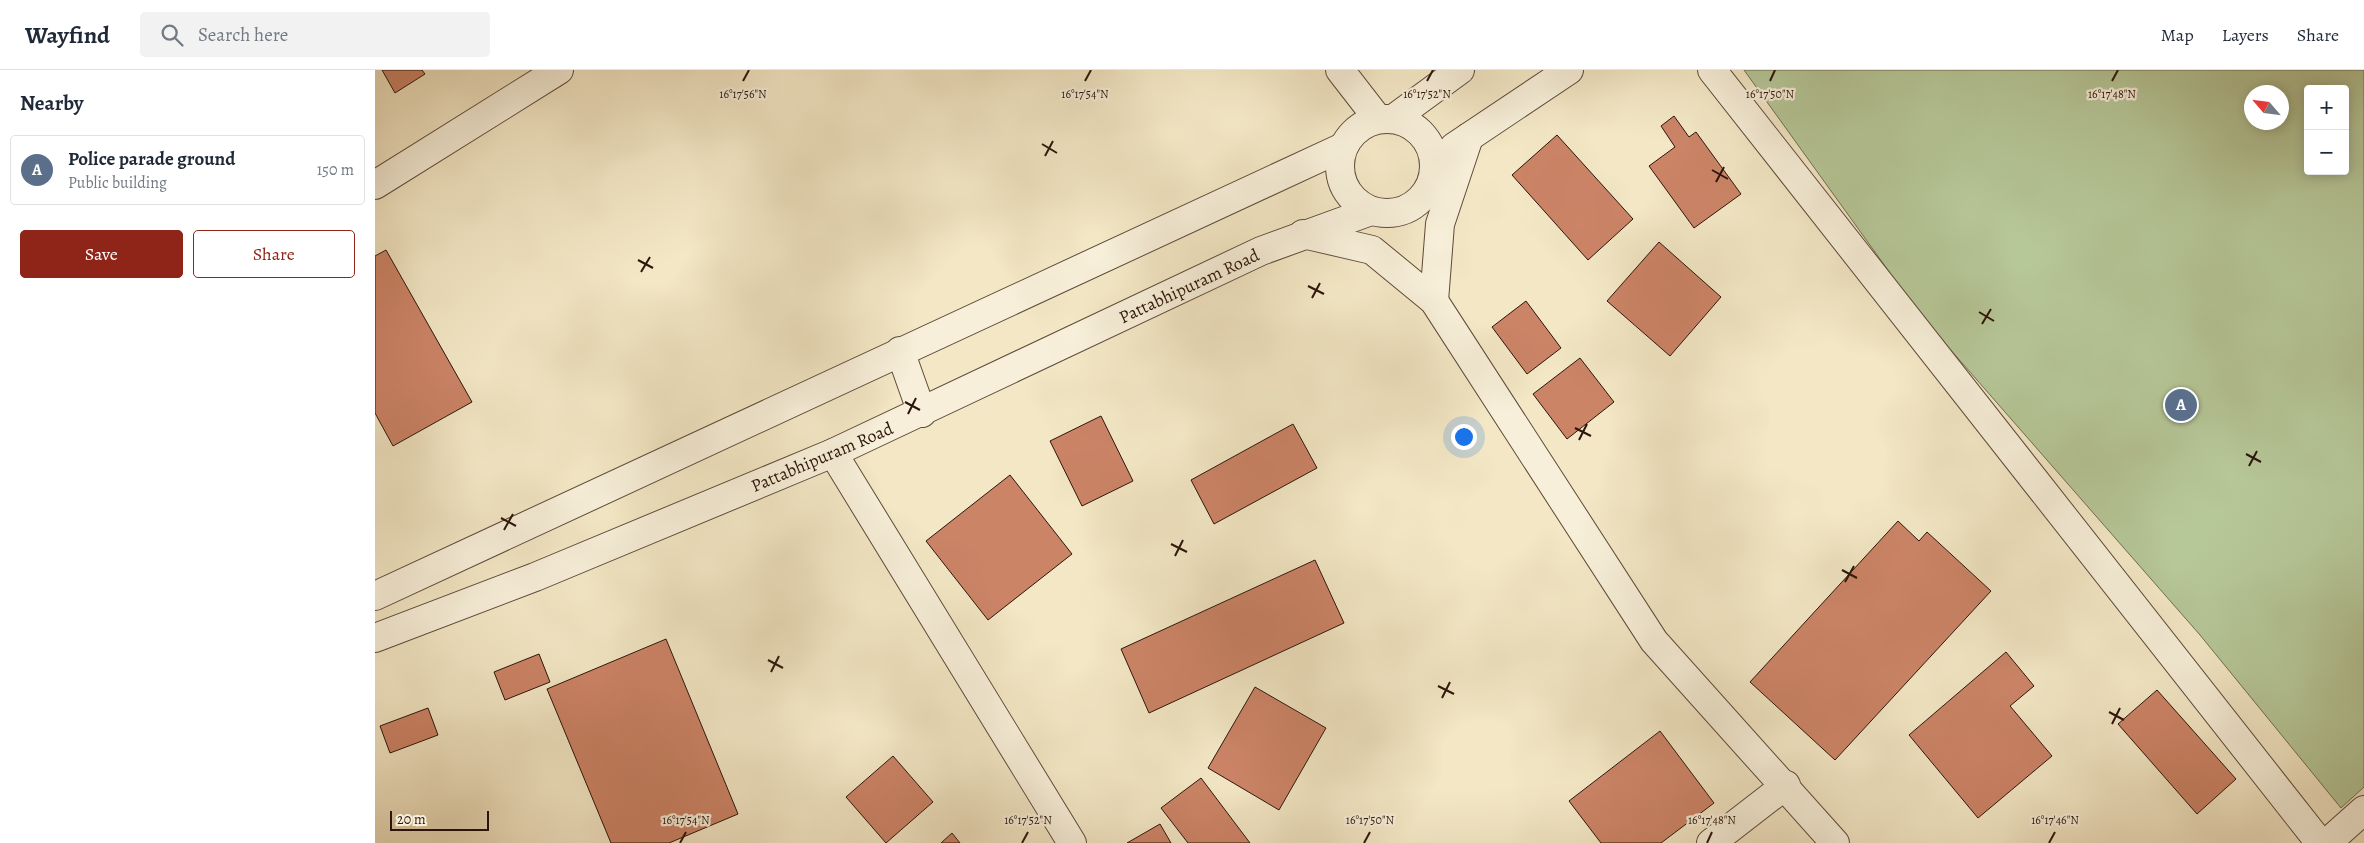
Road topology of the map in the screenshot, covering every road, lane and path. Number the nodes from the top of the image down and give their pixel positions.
1 (559, 70) edge
2 (1340, 70) edge
3 (1460, 70) edge
4 (1569, 70) edge
5 (1712, 70) edge
6 (1385, 119) junction
7 (1469, 137) junction
8 (1343, 147) junction
9 (1435, 160) junction
10 (375, 185) edge
11 (1371, 211) junction
12 (1303, 234) junction
13 (1433, 301) junction
14 (900, 351) junction
15 (922, 413) junction
16 (833, 453) junction
17 (375, 596) edge
18 (375, 638) edge
19 (1786, 786) junction
20 (2364, 810) edge
21 (1072, 843) edge
22 (1711, 843) edge
23 (1835, 843) edge
24 (2320, 843) edge
25 (2327, 843) edge

1 - 10 street
2 - 6 street
3 - 6 street
4 - 7 street
5 - 24 street
6 - 8 street
6 - 9 street
7 - 9 street
7 - 13 street
8 - 11 street
8 - 14 street
9 - 11 street, Pattabhipuram Road
11 - 12 street, Pattabhipuram Road
12 - 13 street
12 - 15 street, Pattabhipuram Road
13 - 19 street
14 - 15 street
14 - 17 street
15 - 16 street, Pattabhipuram Road
16 - 18 street, Pattabhipuram Road
16 - 21 street
19 - 22 street
19 - 23 street
20 - 25 street

